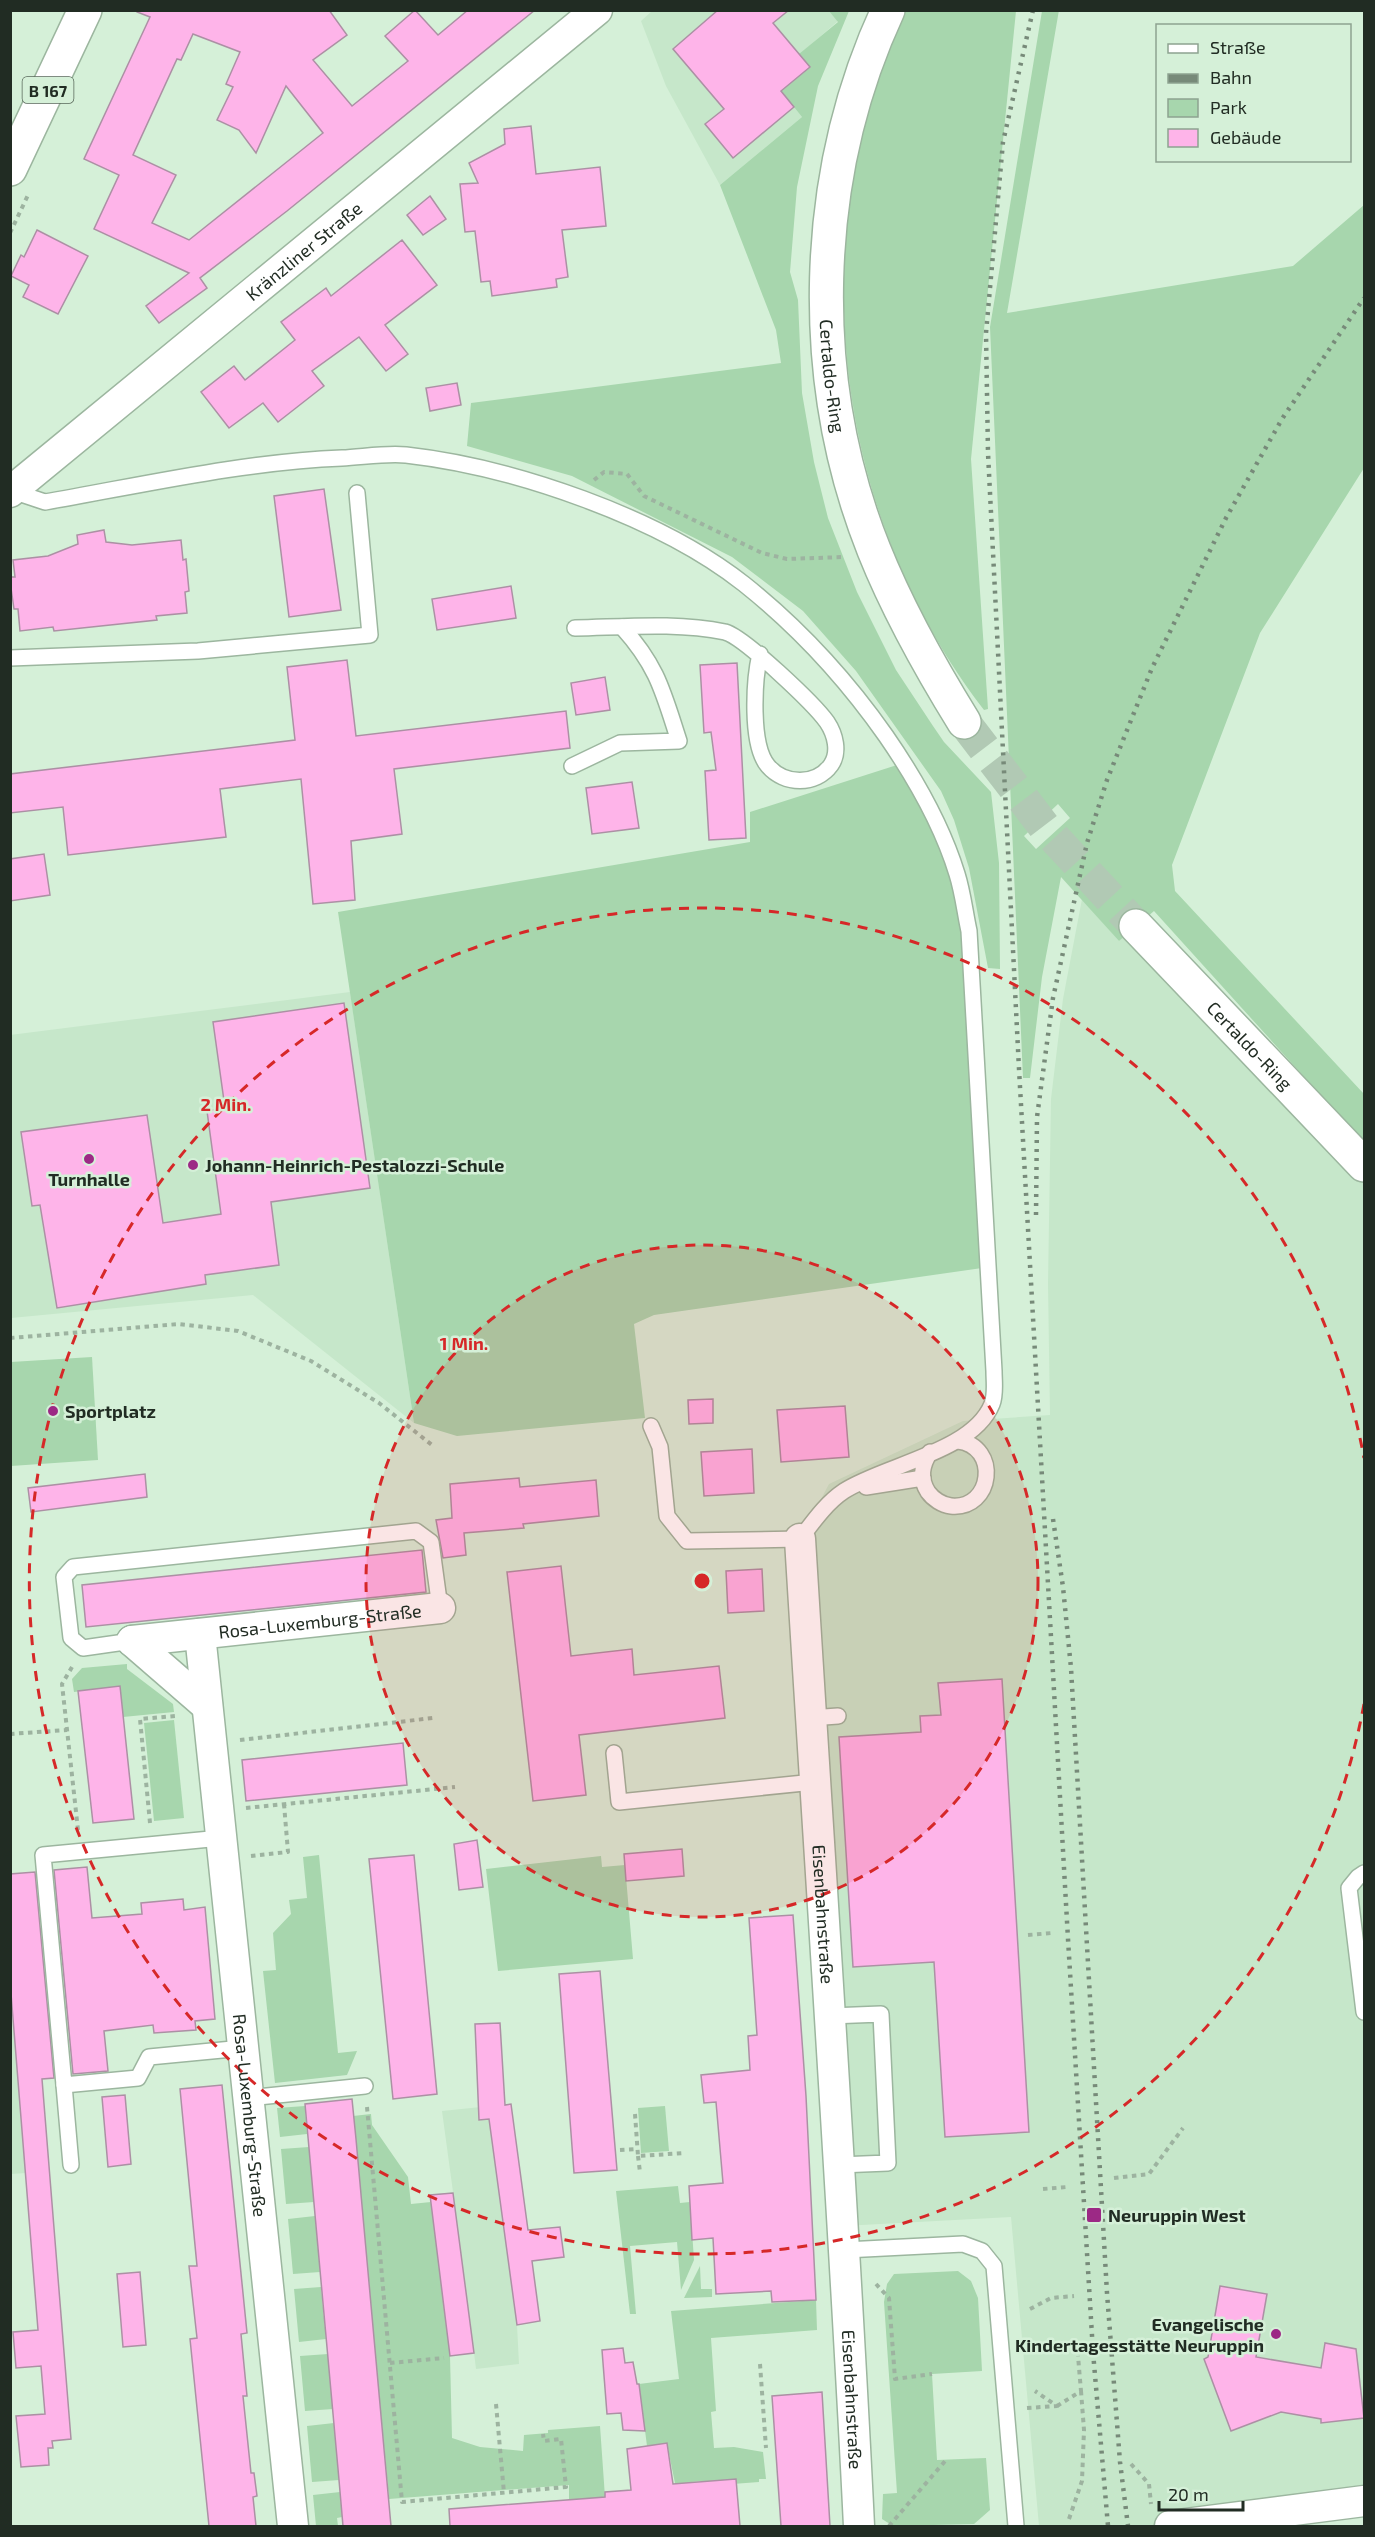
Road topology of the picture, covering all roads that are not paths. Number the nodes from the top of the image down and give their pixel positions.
1 (85, 10) edge
2 (597, 10) edge
3 (888, 10) edge
4 (10, 169) edge
5 (11, 491) edge
6 (357, 493) dead end
7 (575, 627) dead end
8 (622, 627) junction
9 (760, 654) junction
10 (10, 658) edge
11 (964, 722) tunnel mouth
12 (572, 766) dead end
13 (1136, 926) tunnel mouth
14 (1365, 1165) edge
15 (651, 1426) dead end
16 (958, 1441) junction
17 (930, 1452) junction
18 (923, 1478) junction
19 (844, 1491) junction
20 (800, 1539) junction
21 (440, 1608) joint
22 (200, 1634) junction
23 (132, 1641) junction
24 (207, 1709) junction
25 (614, 1753) dead end
26 (814, 1782) junction
27 (221, 1836) junction
28 (1365, 1873) edge
29 (1365, 2012) edge
30 (830, 2016) junction
31 (243, 2048) junction
32 (64, 2085) junction
33 (365, 2086) road end
34 (248, 2098) junction
35 (71, 2165) dead end
36 (839, 2165) junction
37 (845, 2250) junction
38 (1365, 2501) edge
39 (1161, 2520) edge
40 (293, 2526) edge
41 (859, 2526) edge
42 (1016, 2526) edge

1 - 4 main road, B 167
2 - 5 street, Kränzliner Straße
3 - 11 main road, Certaldo-Ring
5 - 16 lane
6 - 10 lane
7 - 8 lane
8 - 9 lane
8 - 12 lane
9 - 9 lane
13 - 14 main road, Certaldo-Ring
15 - 20 lane
16 - 17 lane
16 - 18 lane
17 - 18 lane
17 - 19 lane
18 - 19 lane
19 - 20 lane
20 - 26 street, Eisenbahnstraße
21 - 22 street, Rosa-Luxemburg-Straße
21 - 23 lane
22 - 23 street, Rosa-Luxemburg-Straße
22 - 24 street, Rosa-Luxemburg-Straße
23 - 24 street
24 - 27 street, Rosa-Luxemburg-Straße
25 - 26 lane
26 - 30 street, Eisenbahnstraße
27 - 31 street, Rosa-Luxemburg-Straße
27 - 32 lane
28 - 29 lane
30 - 36 street, Eisenbahnstraße
30 - 36 lane
31 - 32 lane
31 - 34 street, Rosa-Luxemburg-Straße
32 - 35 lane
33 - 34 lane
34 - 40 street, Rosa-Luxemburg-Straße
36 - 37 street, Eisenbahnstraße
37 - 41 street, Eisenbahnstraße
37 - 42 lane
38 - 39 street

